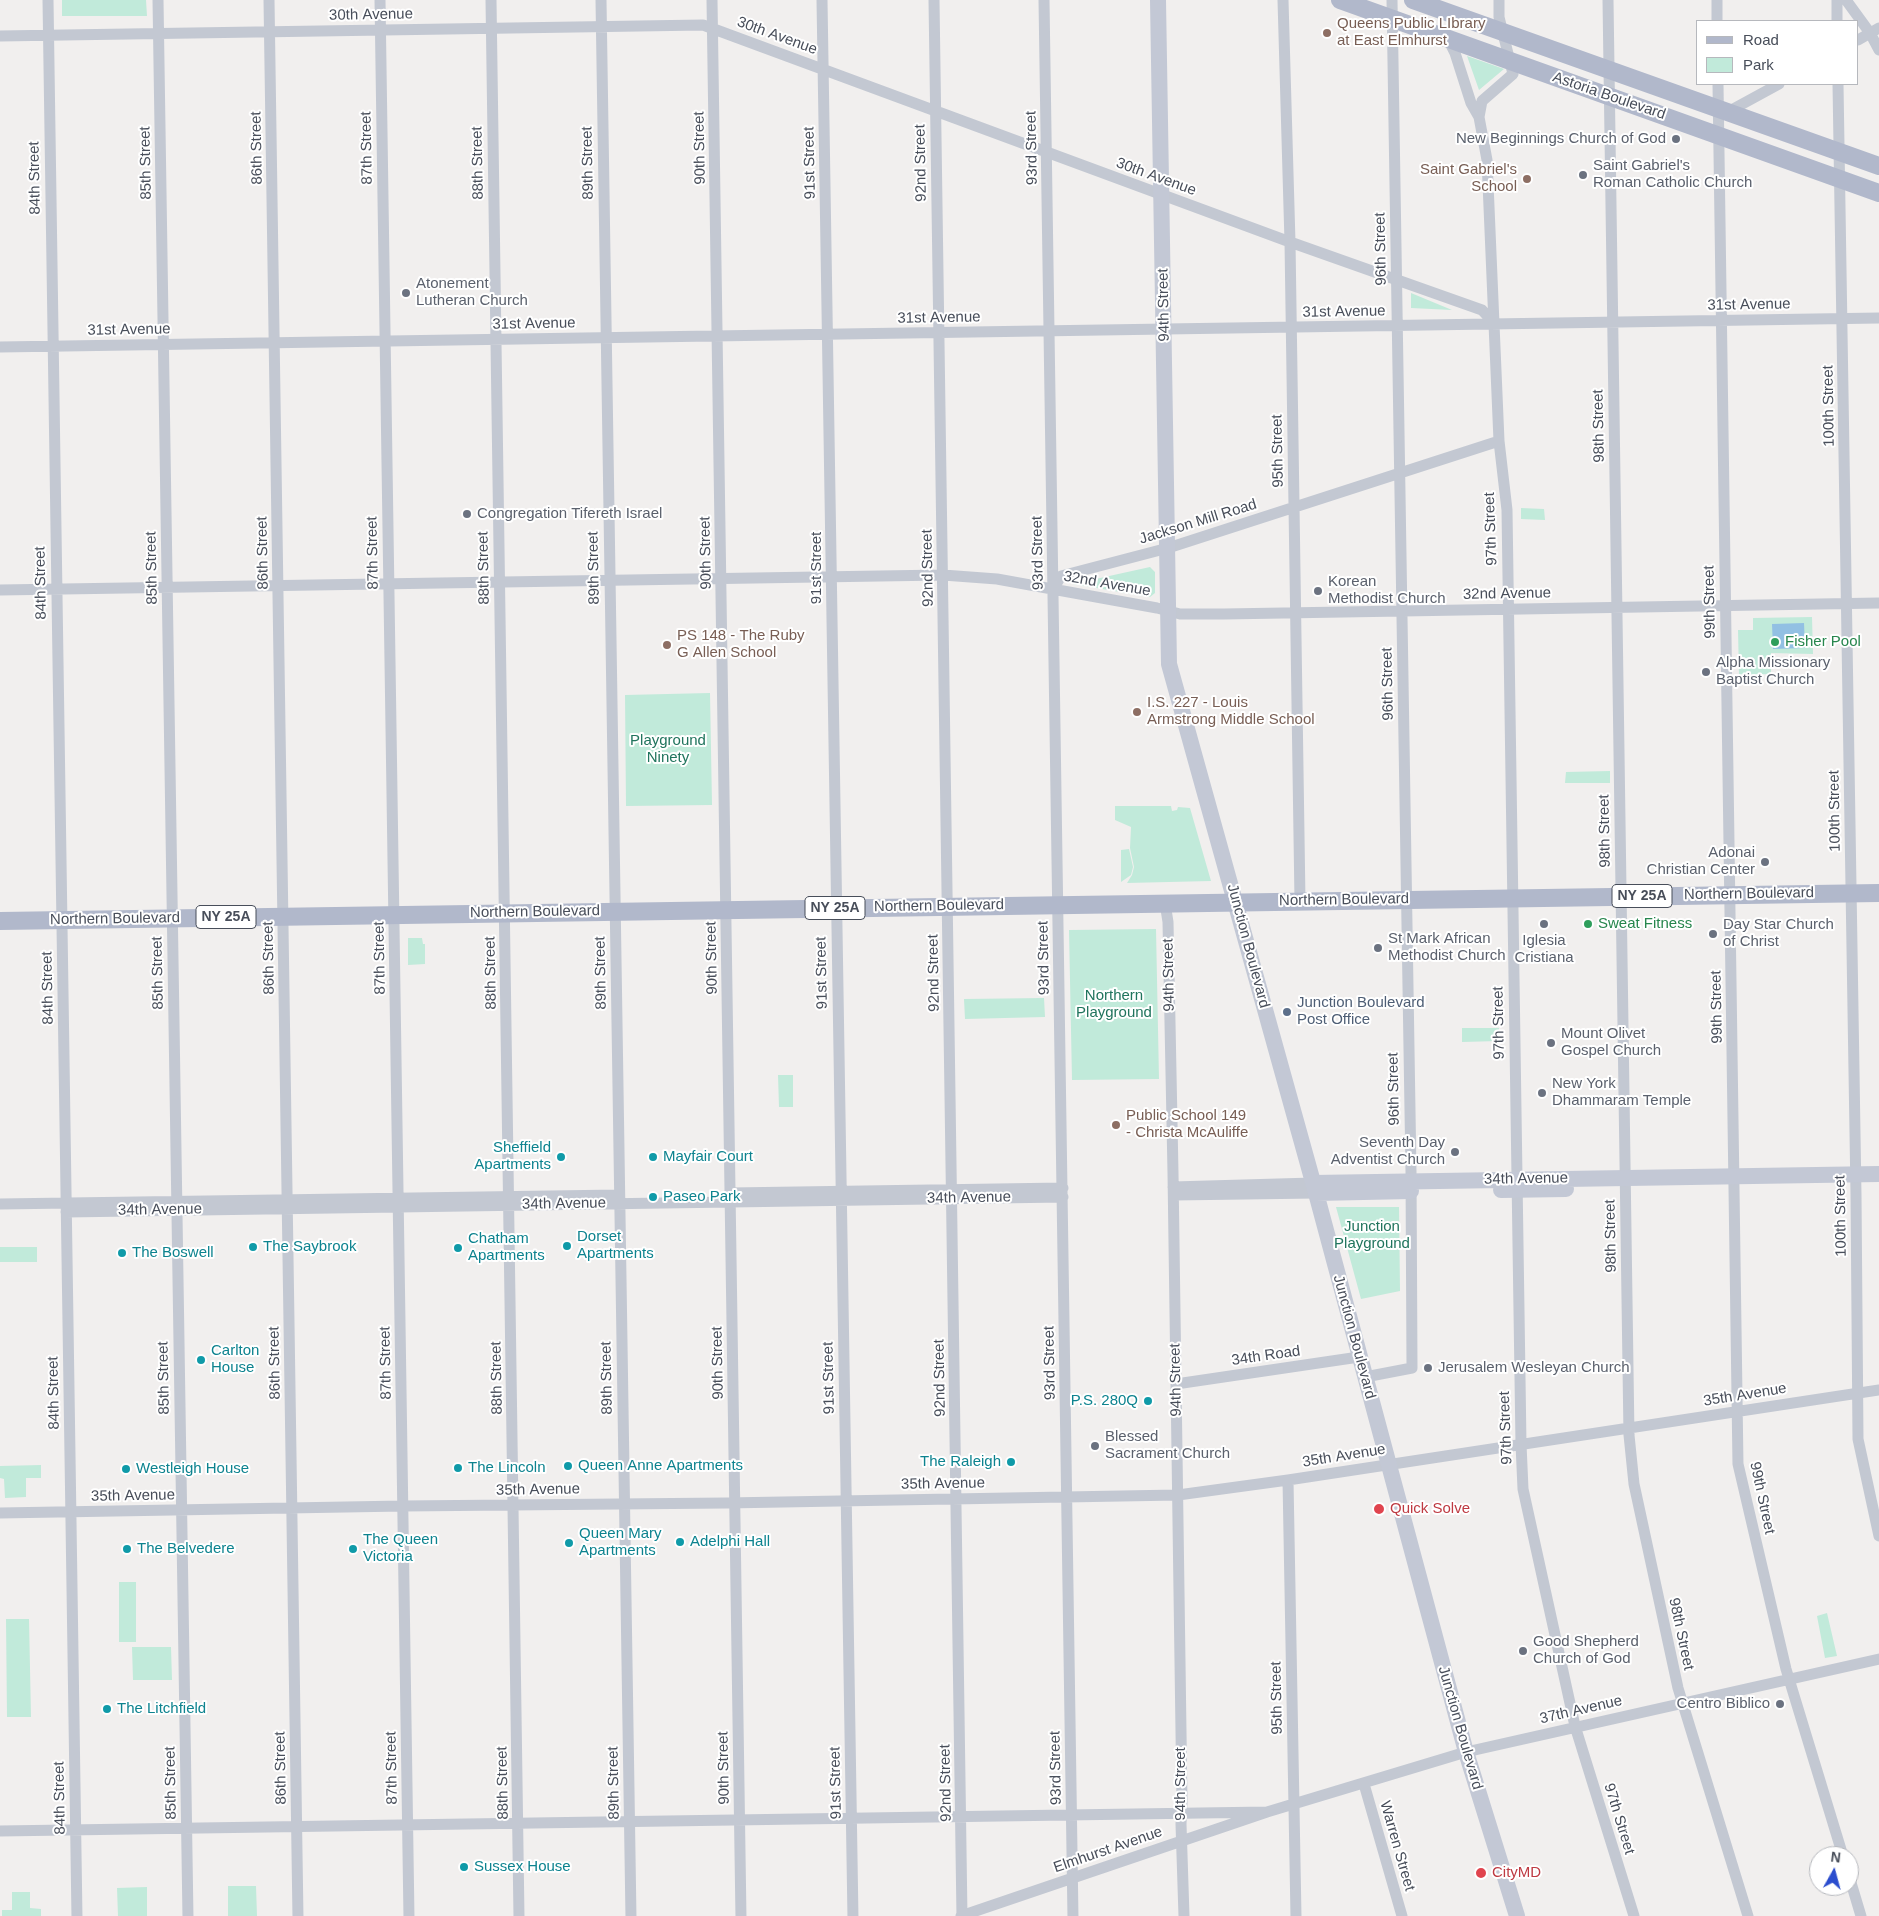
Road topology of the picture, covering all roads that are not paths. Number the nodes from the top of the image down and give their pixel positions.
1 (48, 0) edge
2 (158, 0) edge
3 (269, 0) edge
4 (380, 0) edge
5 (491, 0) edge
6 (600, 0) edge
7 (712, 0) edge
8 (822, 0) edge
9 (934, 0) edge
10 (1044, 0) edge
11 (1158, 0) edge
12 (1283, 0) edge
13 (1340, 0) edge
14 (1392, 0) edge
15 (1413, 0) edge
16 (1499, 0) edge
17 (1608, 0) edge
18 (1717, 0) edge
19 (1837, 0) edge
20 (1846, 0) edge
21 (1430, 3) edge
22 (1393, 18) junction
23 (1717, 20) edge
24 (1837, 20) edge
25 (601, 26) junction
26 (491, 28) junction
27 (713, 28) junction
28 (380, 30) junction
29 (1875, 30) edge
30 (270, 32) junction
31 (1503, 32) junction
32 (159, 34) junction
33 (48, 35) junction
34 (0, 36) edge
35 (1448, 39) junction
36 (1859, 39) edge
37 (1879, 50) edge
38 (1510, 61) junction
39 (822, 69) junction
40 (1609, 70) junction
41 (1718, 85) edge
42 (1777, 85) edge
43 (1838, 85) edge
44 (1609, 96) junction
45 (936, 112) junction
46 (1479, 117) junction
47 (1721, 118) junction
48 (1838, 152) junction
49 (1047, 153) junction
50 (1879, 166) edge
51 (1839, 179) junction
52 (1879, 193) edge
53 (1163, 196) junction
54 (1290, 242) junction
55 (1397, 280) junction
56 (1879, 318) edge
57 (1842, 319) junction
58 (1721, 321) junction
59 (1613, 322) junction
60 (1495, 324) junction
61 (1398, 326) junction
62 (1291, 327) junction
63 (1165, 329) junction
64 (1050, 331) junction
65 (939, 333) junction
66 (827, 334) junction
67 (718, 336) junction
68 (606, 338) junction
69 (496, 340) junction
70 (385, 341) junction
71 (274, 343) junction
72 (164, 344) junction
73 (53, 346) junction
74 (0, 347) edge
75 (1499, 441) junction
76 (1400, 474) junction
77 (1294, 508) junction
78 (1168, 548) junction
79 (943, 575) junction
80 (832, 577) junction
81 (721, 579) junction
82 (610, 581) junction
83 (500, 582) junction
84 (389, 584) junction
85 (278, 586) junction
86 (167, 588) junction
87 (56, 589) junction
88 (0, 590) edge
89 (1053, 590) junction
90 (1879, 603) edge
91 (1846, 604) junction
92 (1725, 606) junction
93 (1617, 607) junction
94 (1508, 609) junction
95 (1168, 611) junction
96 (1402, 611) junction
97 (1295, 612) junction
98 (1851, 893) junction
99 (1879, 893) edge
100 (1730, 895) junction
101 (1621, 896) junction
102 (1512, 898) junction
103 (1406, 900) junction
104 (1300, 901) junction
105 (1236, 902) junction
106 (1165, 903) junction
107 (1058, 905) junction
108 (948, 906) junction
109 (836, 908) junction
110 (726, 910) junction
111 (615, 911) junction
112 (504, 913) junction
113 (394, 915) junction
114 (283, 916) junction
115 (172, 918) junction
116 (61, 920) junction
117 (0, 921) edge
118 (1879, 1174) edge
119 (1856, 1180) junction
120 (1734, 1181) junction
121 (1626, 1183) junction
122 (1517, 1184) junction
123 (1879, 1185) edge
124 (1411, 1186) junction
125 (1314, 1188) junction
126 (1174, 1191) junction
127 (1063, 1192) junction
128 (952, 1194) junction
129 (841, 1196) junction
130 (730, 1197) junction
131 (620, 1199) junction
132 (510, 1201) junction
133 (399, 1203) junction
134 (0, 1204) edge
135 (288, 1204) junction
136 (177, 1206) junction
137 (66, 1207) junction
138 (1359, 1357) junction
139 (1365, 1377) junction
140 (1176, 1384) junction
141 (1879, 1390) edge
142 (1858, 1393) junction
143 (1738, 1411) junction
144 (1629, 1428) junction
145 (1521, 1444) junction
146 (1388, 1464) junction
147 (1288, 1480) junction
148 (1178, 1495) junction
149 (1067, 1498) junction
150 (956, 1499) junction
151 (846, 1501) junction
152 (735, 1502) junction
153 (624, 1504) junction
154 (403, 1506) junction
155 (514, 1506) junction
156 (292, 1509) junction
157 (181, 1510) junction
158 (71, 1512) junction
159 (0, 1513) edge
160 (1879, 1536) edge
161 (1879, 1659) edge
162 (1789, 1678) junction
163 (1682, 1703) junction
164 (1575, 1726) junction
165 (1466, 1752) junction
166 (1364, 1784) junction
167 (1294, 1805) junction
168 (1267, 1812) junction
169 (1182, 1813) junction
170 (1072, 1815) junction
171 (961, 1816) junction
172 (851, 1818) junction
173 (740, 1820) junction
174 (629, 1822) junction
175 (518, 1823) junction
176 (408, 1825) junction
177 (297, 1827) junction
178 (186, 1828) junction
179 (76, 1830) junction
180 (0, 1831) edge
181 (1182, 1841) junction
182 (1840, 1846) edge
183 (1073, 1878) junction
184 (1855, 1896) edge
185 (77, 1916) edge
186 (188, 1916) edge
187 (298, 1916) edge
188 (409, 1916) edge
189 (520, 1916) edge
190 (631, 1916) edge
191 (741, 1916) edge
192 (853, 1916) edge
193 (962, 1916) edge
194 (1073, 1916) edge
195 (1184, 1916) edge
196 (1296, 1916) edge
197 (1402, 1916) edge
198 (1517, 1916) edge
199 (1634, 1916) edge
200 (1748, 1916) edge
201 (1861, 1916) edge

1 - 33 street, 84th Street
2 - 32 street, 85th Street
3 - 30 street, 86th Street
4 - 28 street, 87th Street
5 - 26 street, 88th Street
6 - 25 street, 89th Street
7 - 27 street, 90th Street
8 - 39 street, 91st Street
9 - 45 street, 92nd Street
10 - 49 street, 93rd Street
11 - 53 main road, 94th Street
12 - 54 street, 95th Street
13 - 22 main road, Astoria Boulevard
14 - 22 street, 96th Street
15 - 21 main road, Astoria Boulevard
16 - 31 street
17 - 40 street, 98th Street
18 - 23 street
19 - 24 street
20 - 29 street
21 - 31 main road, Astoria Boulevard
22 - 35 main road, Astoria Boulevard
22 - 55 street, 96th Street
25 - 26 street, 30th Avenue
25 - 27 street, 30th Avenue
25 - 68 street, 89th Street
26 - 28 street, 30th Avenue
26 - 69 street, 88th Street
27 - 39 street, 30th Avenue
27 - 67 street, 90th Street
28 - 30 street, 30th Avenue
28 - 70 street, 87th Street
29 - 36 street
29 - 37 street
30 - 32 street, 30th Avenue
30 - 71 street, 86th Street
31 - 38 street
31 - 40 main road, Astoria Boulevard
32 - 33 street, 30th Avenue
32 - 72 street, 85th Street
33 - 34 street, 30th Avenue
33 - 73 street, 84th Street
35 - 38 main road, Astoria Boulevard
35 - 46 street, 97th Street
38 - 44 main road, Astoria Boulevard
38 - 46 street
39 - 45 street, 30th Avenue
39 - 66 street, 91st Street
40 - 44 street, 98th Street
40 - 47 main road, Astoria Boulevard
41 - 47 street, 99th Street
42 - 47 street
43 - 48 street, 100th Street
44 - 47 main road, Astoria Boulevard
44 - 59 street, 98th Street
45 - 49 street, 30th Avenue
45 - 65 street, 92nd Street
46 - 60 street, 97th Street
47 - 48 main road, Astoria Boulevard
47 - 51 main road, Astoria Boulevard
47 - 58 street, 99th Street
48 - 50 main road, Astoria Boulevard
48 - 51 street, 100th Street
49 - 53 street, 30th Avenue
49 - 64 street, 93rd Street
51 - 52 main road, Astoria Boulevard
51 - 57 street, 100th Street
53 - 54 street, 30th Avenue
53 - 63 main road, 94th Street
54 - 55 street, 30th Avenue
54 - 62 street, 95th Street
55 - 60 street, 30th Avenue
55 - 61 street, 96th Street
56 - 57 street, 31st Avenue
57 - 58 street, 31st Avenue
57 - 91 street, 100th Street
58 - 59 street, 31st Avenue
58 - 92 street, 99th Street
59 - 60 street, 31st Avenue
59 - 93 street, 98th Street
60 - 61 street, 31st Avenue
60 - 75 street, 97th Street
61 - 62 street, 31st Avenue
61 - 76 street, 96th Street
62 - 63 street, 31st Avenue
62 - 77 street, 95th Street
63 - 64 street, 31st Avenue
63 - 78 main road, 94th Street
64 - 65 street, 31st Avenue
64 - 89 street, 93rd Street
65 - 66 street, 31st Avenue
65 - 79 street, 92nd Street
66 - 67 street, 31st Avenue
66 - 80 street, 91st Street
67 - 68 street, 31st Avenue
67 - 81 street, 90th Street
68 - 69 street, 31st Avenue
68 - 82 street, 89th Street
69 - 70 street, 31st Avenue
69 - 83 street, 88th Street
70 - 71 street, 31st Avenue
70 - 84 street, 87th Street
71 - 72 street, 31st Avenue
71 - 85 street, 86th Street
72 - 73 street, 31st Avenue
72 - 86 street, 85th Street
73 - 74 street, 31st Avenue
73 - 87 street, 84th Street
75 - 76 street, Jackson Mill Road
75 - 94 street, 97th Street
76 - 77 street, Jackson Mill Road
76 - 96 street, 96th Street
77 - 78 street, Jackson Mill Road
77 - 97 street, 95th Street
78 - 89 street, Jackson Mill Road
78 - 95 main road, 94th Street
79 - 80 street, 32nd Avenue
79 - 89 street, 32nd Avenue
79 - 108 street, 92nd Street
80 - 81 street, 32nd Avenue
80 - 109 street, 91st Street
81 - 82 street, 32nd Avenue
81 - 110 street, 90th Street
82 - 83 street, 32nd Avenue
82 - 111 street, 89th Street
83 - 84 street, 32nd Avenue
83 - 112 street, 88th Street
84 - 85 street, 32nd Avenue
84 - 113 street, 87th Street
85 - 86 street, 32nd Avenue
85 - 114 street, 86th Street
86 - 87 street, 32nd Avenue
86 - 115 street, 85th Street
87 - 88 street, 32nd Avenue
87 - 116 street, 84th Street
89 - 95 street, 32nd Avenue
89 - 107 street, 93rd Street
90 - 91 street, 32nd Avenue
91 - 92 street, 32nd Avenue
91 - 98 street, 100th Street
92 - 93 street, 32nd Avenue
92 - 100 street, 99th Street
93 - 94 street, 32nd Avenue
93 - 101 street, 98th Street
94 - 96 street, 32nd Avenue
94 - 102 street, 97th Street
95 - 97 street, 32nd Avenue
95 - 105 main road, Junction Boulevard
96 - 97 street, 32nd Avenue
96 - 103 street, 96th Street
97 - 104 street, 95th Street
98 - 99 main road, Northern Boulevard / NY 25A
98 - 100 main road, Northern Boulevard / NY 25A
98 - 119 street, 100th Street
100 - 101 main road, Northern Boulevard / NY 25A
100 - 120 street, 99th Street
101 - 102 main road, Northern Boulevard / NY 25A
101 - 121 street, 98th Street
102 - 103 main road, Northern Boulevard / NY 25A
102 - 122 street, 97th Street
103 - 104 main road, Northern Boulevard / NY 25A
103 - 124 street, 96th Street
104 - 105 main road, Northern Boulevard / NY 25A
105 - 106 main road, Northern Boulevard / NY 25A
105 - 125 main road, Junction Boulevard
106 - 107 main road, Northern Boulevard / NY 25A
106 - 126 street, 94th Street
107 - 108 main road, Northern Boulevard / NY 25A
107 - 127 street, 93rd Street
108 - 109 main road, Northern Boulevard / NY 25A
108 - 128 street, 92nd Street
109 - 110 main road, Northern Boulevard / NY 25A
109 - 129 street, 91st Street
110 - 111 main road, Northern Boulevard / NY 25A
110 - 130 street, 90th Street
111 - 112 main road, Northern Boulevard / NY 25A
111 - 131 street, 89th Street
112 - 113 main road, Northern Boulevard / NY 25A
112 - 132 street, 88th Street
113 - 114 main road, Northern Boulevard / NY 25A
113 - 133 street, 87th Street
114 - 115 main road, Northern Boulevard / NY 25A
114 - 135 street, 86th Street
115 - 116 main road, Northern Boulevard / NY 25A
115 - 136 street, 85th Street
116 - 117 main road, Northern Boulevard / NY 25A
116 - 137 street, 84th Street
118 - 119 main road, 34th Avenue
119 - 120 main road, 34th Avenue
119 - 123 main road, 34th Avenue
119 - 142 street, 100th Street
120 - 121 main road, 34th Avenue
120 - 143 street, 99th Street
121 - 122 main road, 34th Avenue
121 - 144 street, 98th Street
122 - 124 main road, 34th Avenue
122 - 145 street, 97th Street
124 - 125 main road, 34th Avenue
124 - 139 street, 96th Street
125 - 126 street, 34th Avenue
125 - 138 main road, Junction Boulevard
126 - 140 street, 94th Street
127 - 128 street, 34th Avenue
127 - 149 street, 93rd Street
128 - 129 street, 34th Avenue
128 - 150 street, 92nd Street
129 - 130 street, 34th Avenue
129 - 151 street, 91st Street
130 - 131 street, 34th Avenue
130 - 152 street, 90th Street
131 - 132 street, 34th Avenue
131 - 153 street, 89th Street
132 - 133 street, 34th Avenue
132 - 155 street, 88th Street
133 - 135 street, 34th Avenue
133 - 154 street, 87th Street
134 - 137 street, 34th Avenue
135 - 136 street, 34th Avenue
135 - 156 street, 86th Street
136 - 137 street, 34th Avenue
136 - 157 street, 85th Street
137 - 158 street, 84th Street
138 - 139 main road, Junction Boulevard
138 - 140 street, 34th Road
139 - 146 main road, Junction Boulevard
140 - 148 street, 94th Street
141 - 142 street, 35th Avenue
142 - 143 street, 35th Avenue
142 - 160 street, 100th Street
143 - 144 street, 35th Avenue
143 - 162 street, 99th Street
144 - 145 street, 35th Avenue
144 - 163 street, 98th Street
145 - 146 street, 35th Avenue
145 - 164 street, 97th Street
146 - 147 street, 35th Avenue
146 - 165 main road, Junction Boulevard
147 - 148 street, 35th Avenue
147 - 167 street, 95th Street
148 - 149 street, 35th Avenue
148 - 169 street, 94th Street
149 - 150 street, 35th Avenue
149 - 170 street, 93rd Street
150 - 151 street, 35th Avenue
150 - 171 street, 92nd Street
151 - 152 street, 35th Avenue
151 - 172 street, 91st Street
152 - 153 street, 35th Avenue
152 - 173 street, 90th Street
153 - 155 street, 35th Avenue
153 - 174 street, 89th Street
154 - 155 street, 35th Avenue
154 - 156 street, 35th Avenue
154 - 176 street, 87th Street
155 - 175 street, 88th Street
156 - 157 street, 35th Avenue
156 - 177 street, 86th Street
157 - 158 street, 35th Avenue
157 - 178 street, 85th Street
158 - 159 street, 35th Avenue
158 - 179 street, 84th Street
161 - 162 street, 37th Avenue
162 - 163 street, 37th Avenue
162 - 182 street, 99th Street
163 - 164 street, 37th Avenue
163 - 200 street, 98th Street
164 - 165 street, 37th Avenue
164 - 199 street, 97th Street
165 - 166 street, 37th Avenue
165 - 198 main road, Junction Boulevard
166 - 167 street, 37th Avenue
166 - 197 street, Warren Street
167 - 168 street, Elmhurst Avenue
167 - 196 street, 95th Street
168 - 169 street
168 - 181 street, Elmhurst Avenue
169 - 170 street
169 - 181 street, 94th Street
170 - 171 street
170 - 183 street, 93rd Street
171 - 172 street
171 - 193 street, 92nd Street
172 - 173 street
172 - 192 street, 91st Street
173 - 174 street
173 - 191 street, 90th Street
174 - 175 street
174 - 190 street, 89th Street
175 - 176 street
175 - 189 street, 88th Street
176 - 177 street
176 - 188 street, 87th Street
177 - 178 street
177 - 187 street, 86th Street
178 - 179 street
178 - 186 street, 85th Street
179 - 180 street
179 - 185 street, 84th Street
181 - 183 street, Elmhurst Avenue
181 - 195 street, 94th Street
183 - 193 street, Elmhurst Avenue
183 - 194 street, 93rd Street
184 - 201 street

